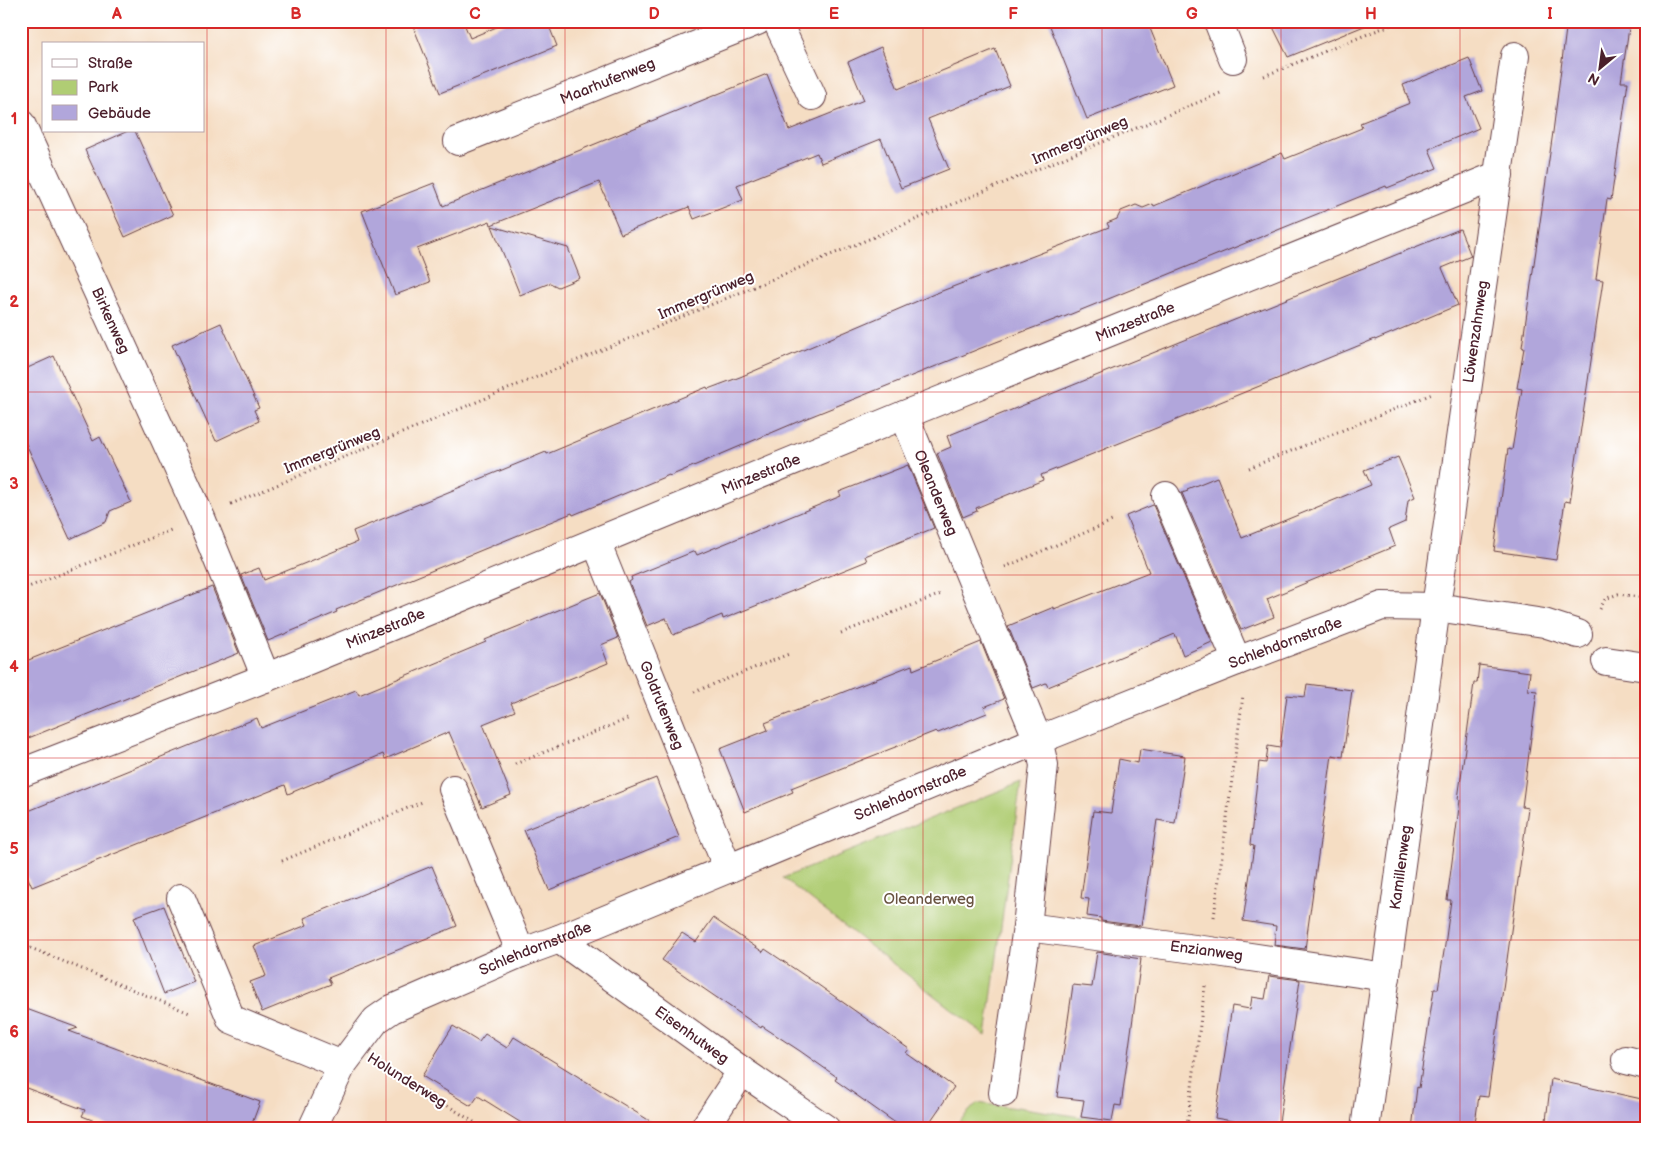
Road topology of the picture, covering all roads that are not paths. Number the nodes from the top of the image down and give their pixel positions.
1 (757, 21) edge
2 (777, 21) edge
3 (1218, 21) edge
4 (1516, 56) dead end
5 (1233, 59) dead end
6 (812, 96) dead end
7 (21, 124) edge
8 (458, 141) dead end
9 (1499, 175) junction
10 (904, 415) junction
11 (1166, 496) dead end
12 (596, 542) junction
13 (1436, 607) junction
14 (1578, 634) road end
15 (1237, 661) junction
16 (1606, 662) dead end
17 (1646, 667) edge
18 (265, 678) junction
19 (1038, 740) junction
20 (21, 772) edge
21 (454, 788) road end
22 (728, 869) junction
23 (181, 898) dead end
24 (1027, 928) junction
25 (560, 939) junction
26 (521, 953) junction
27 (1386, 977) junction
28 (349, 1056) junction
29 (742, 1071) junction
30 (1003, 1093) dead end
31 (312, 1129) edge
32 (704, 1129) edge
33 (826, 1129) edge
34 (1366, 1129) edge

1 - 8 street, Maarhufenweg
2 - 6 street
3 - 5 street
4 - 9 street, Löwenzahnweg
7 - 18 street, Birkenweg
9 - 10 street, Minzestraße
9 - 13 street, Löwenzahnweg
10 - 12 street, Minzestraße
10 - 19 street, Oleanderweg
11 - 15 street
12 - 18 street, Minzestraße
12 - 22 street, Goldrutenweg
13 - 14 street, Schlehdornstraße
13 - 15 street, Schlehdornstraße
13 - 27 street, Kamillenweg
15 - 19 street, Schlehdornstraße
16 - 17 street
18 - 20 street, Minzestraße
19 - 22 street, Schlehdornstraße
19 - 24 street, Oleanderweg
21 - 26 street
22 - 25 street, Schlehdornstraße
23 - 28 street
24 - 27 street, Enzianweg
24 - 30 street, Oleanderweg
25 - 26 street, Schlehdornstraße
25 - 29 street, Eisenhutweg
26 - 28 street, Schlehdornstraße
27 - 34 street, Kamillenweg
28 - 31 street, Schlehdornstraße
29 - 32 street
29 - 33 street, Eisenhutweg

